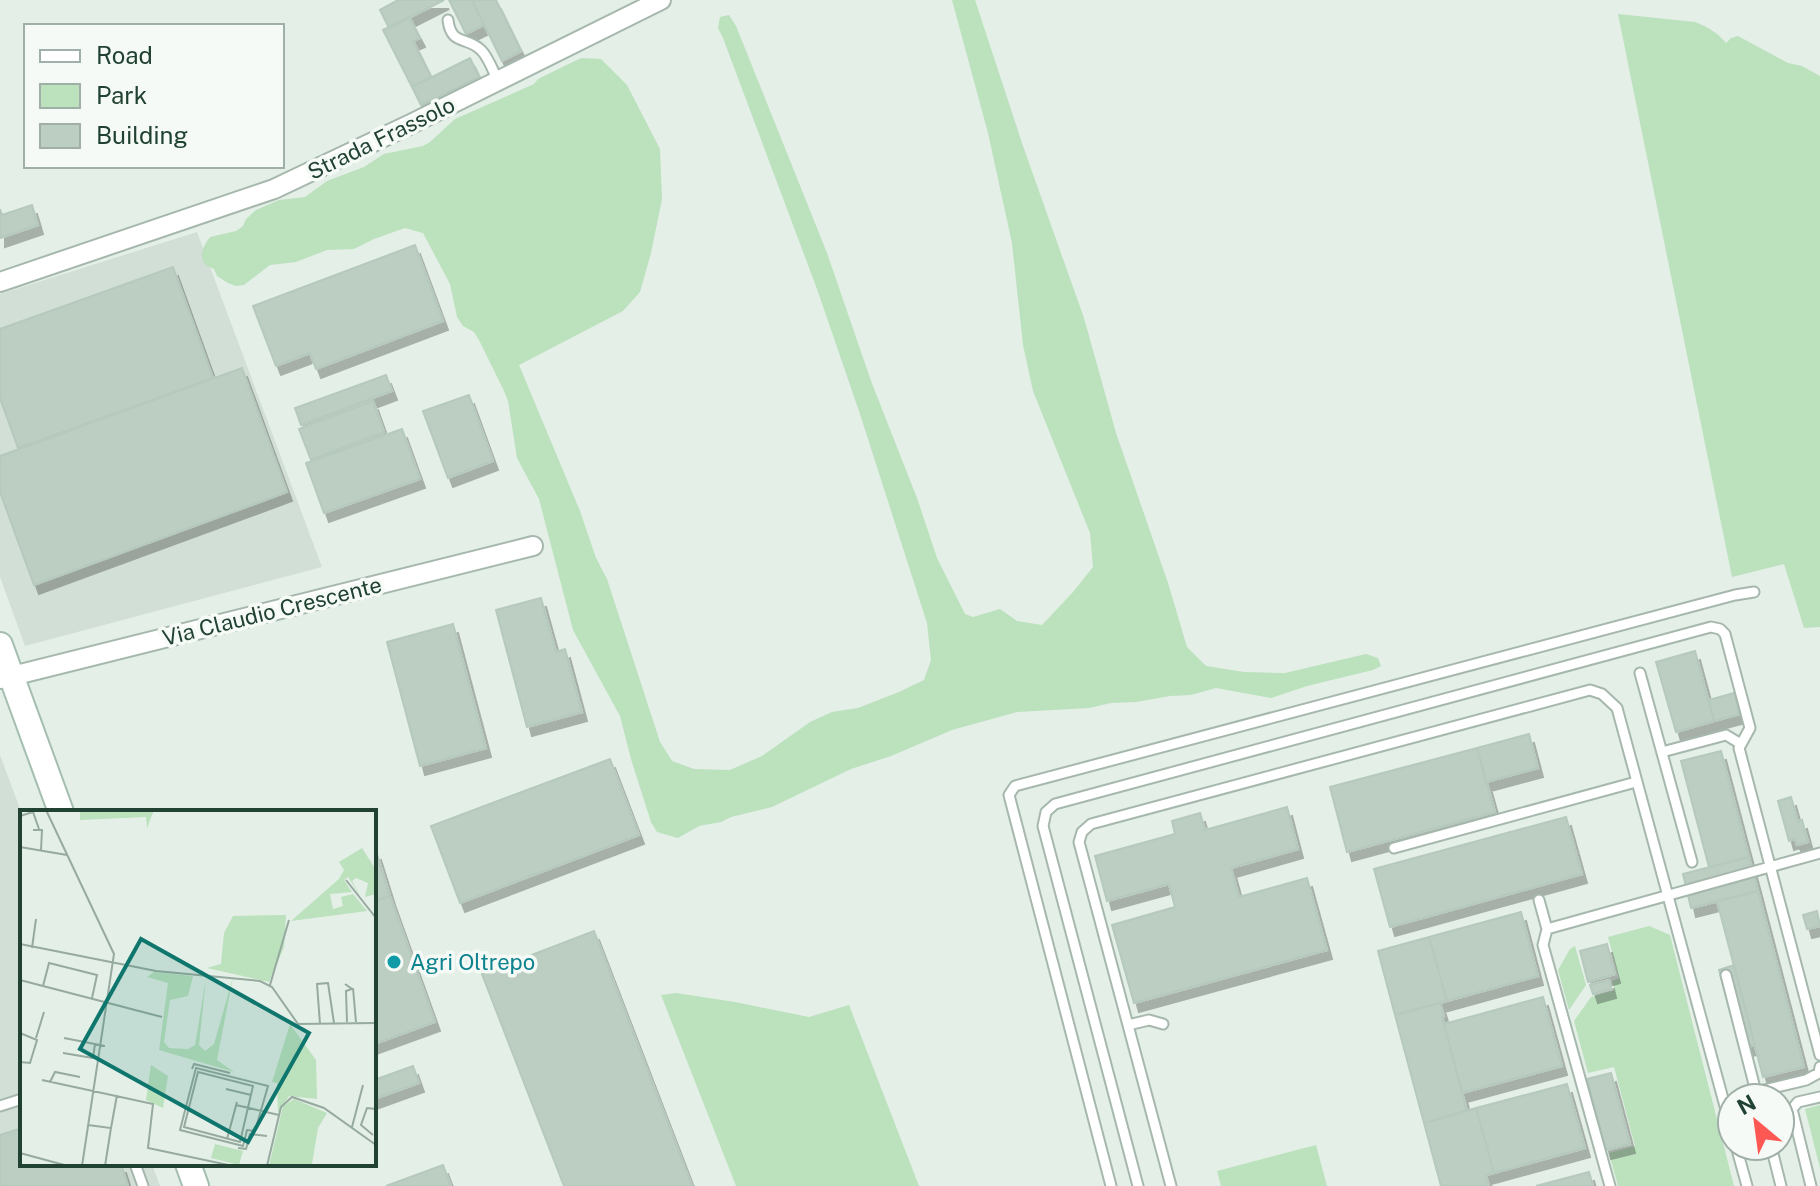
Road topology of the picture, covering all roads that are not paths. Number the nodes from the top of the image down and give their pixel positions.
1 (661, 0) edge
2 (448, 20) dead end
3 (498, 81) junction
4 (0, 282) edge
5 (533, 546) dead end
6 (1754, 592) dead end
7 (0, 645) edge
8 (1640, 673) dead end
9 (6, 677) edge
10 (1741, 744) junction
11 (1662, 752) junction
12 (1636, 782) junction
13 (60, 810) edge
14 (1394, 848) dead end
15 (1820, 853) edge
16 (1692, 862) dead end
17 (1770, 866) junction
18 (1666, 895) junction
19 (1539, 900) dead end
20 (1547, 929) junction
21 (1726, 975) dead end
22 (1163, 1024) dead end
23 (1128, 1025) junction
24 (1820, 1055) edge
25 (1820, 1067) edge
26 (1718, 1082) edge
27 (1754, 1082) edge
28 (1796, 1083) edge
29 (1820, 1097) edge
30 (20, 1100) edge
31 (0, 1106) edge
32 (1740, 1162) edge
33 (1775, 1162) edge
34 (136, 1166) edge
35 (189, 1166) edge
36 (143, 1186) edge
37 (196, 1186) edge
38 (1111, 1186) edge
39 (1138, 1186) edge
40 (1171, 1186) edge
41 (1610, 1186) edge
42 (1747, 1186) edge
43 (1781, 1186) edge
44 (1811, 1186) edge

1 - 3 street, Strada Frassolo
2 - 3 lane
3 - 4 street, Strada Frassolo
5 - 9 street, Via Claudio Crescente
6 - 38 lane
7 - 9 street
8 - 11 lane
9 - 13 street
10 - 11 lane
10 - 17 lane
10 - 39 lane
11 - 16 lane
12 - 14 lane
12 - 18 lane
12 - 23 lane
15 - 17 lane
17 - 18 lane
17 - 24 lane
18 - 20 lane
18 - 26 lane
19 - 20 lane
20 - 41 lane
21 - 27 lane
22 - 23 lane
23 - 40 lane
25 - 28 lane
29 - 44 lane
30 - 31 lane
32 - 42 lane
33 - 43 lane
34 - 36 lane
35 - 37 street

